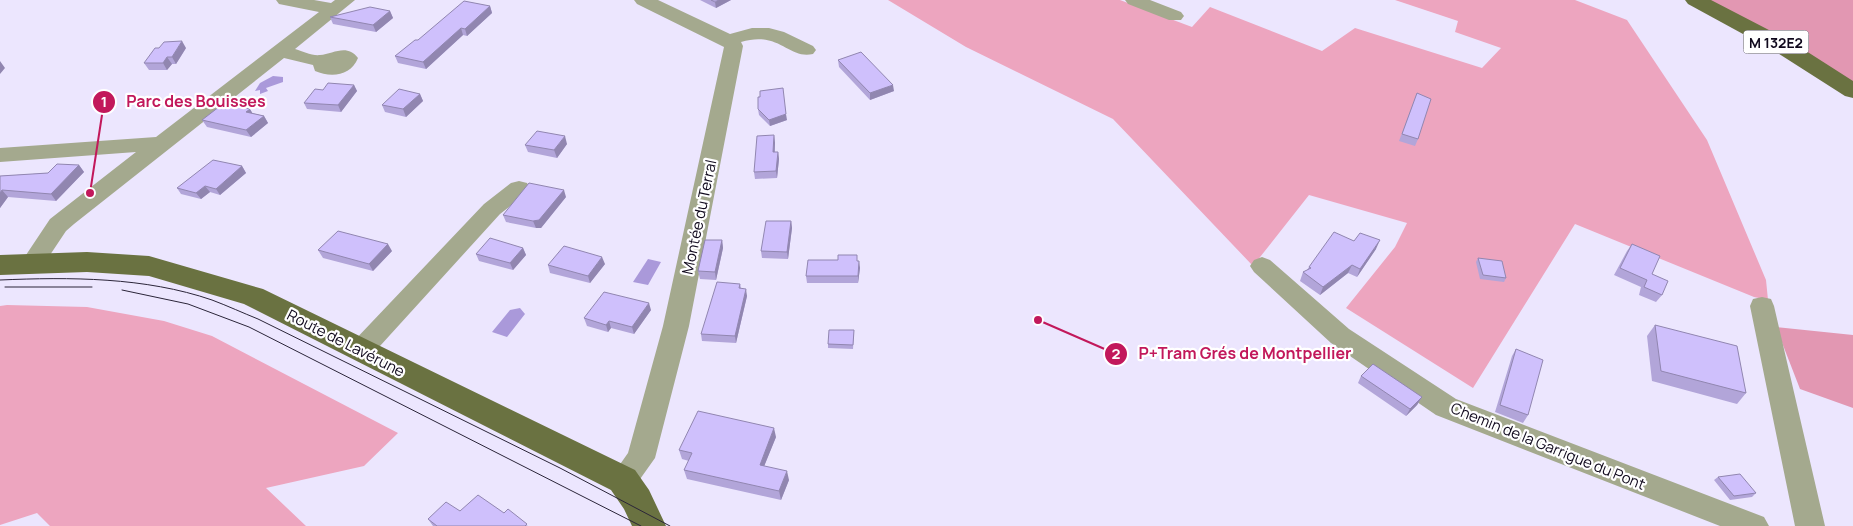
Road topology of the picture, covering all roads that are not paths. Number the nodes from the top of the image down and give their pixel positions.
1 (285, 0) edge
2 (643, 0) edge
3 (1134, 0) edge
4 (1695, 0) edge
5 (340, 4) edge
6 (1175, 16) dead end
7 (729, 40) junction
8 (806, 50) dead end
9 (280, 51) junction
10 (324, 62) dead end
11 (1853, 91) edge
12 (159, 144) junction
13 (0, 155) edge
14 (519, 188) dead end
15 (32, 264) junction
16 (0, 265) edge
17 (1262, 266) dead end
18 (1762, 306) dead end
19 (361, 350) junction
20 (623, 480) junction
21 (649, 526) edge
22 (1754, 526) edge
23 (1810, 526) edge

1 - 5 street
2 - 7 street
3 - 6 street
4 - 11 main road, M 132E2
5 - 9 street
7 - 8 street
7 - 20 street, Montée du Terral
9 - 10 street
9 - 12 street
12 - 13 street
12 - 15 street
14 - 19 street
15 - 16 main road, Route de Lavérune
15 - 19 main road, Route de Lavérune
17 - 22 street, Chemin de la Garrigue du Pont
18 - 23 street
19 - 20 main road, Route de Lavérune
20 - 21 main road, Route de Lavérune

